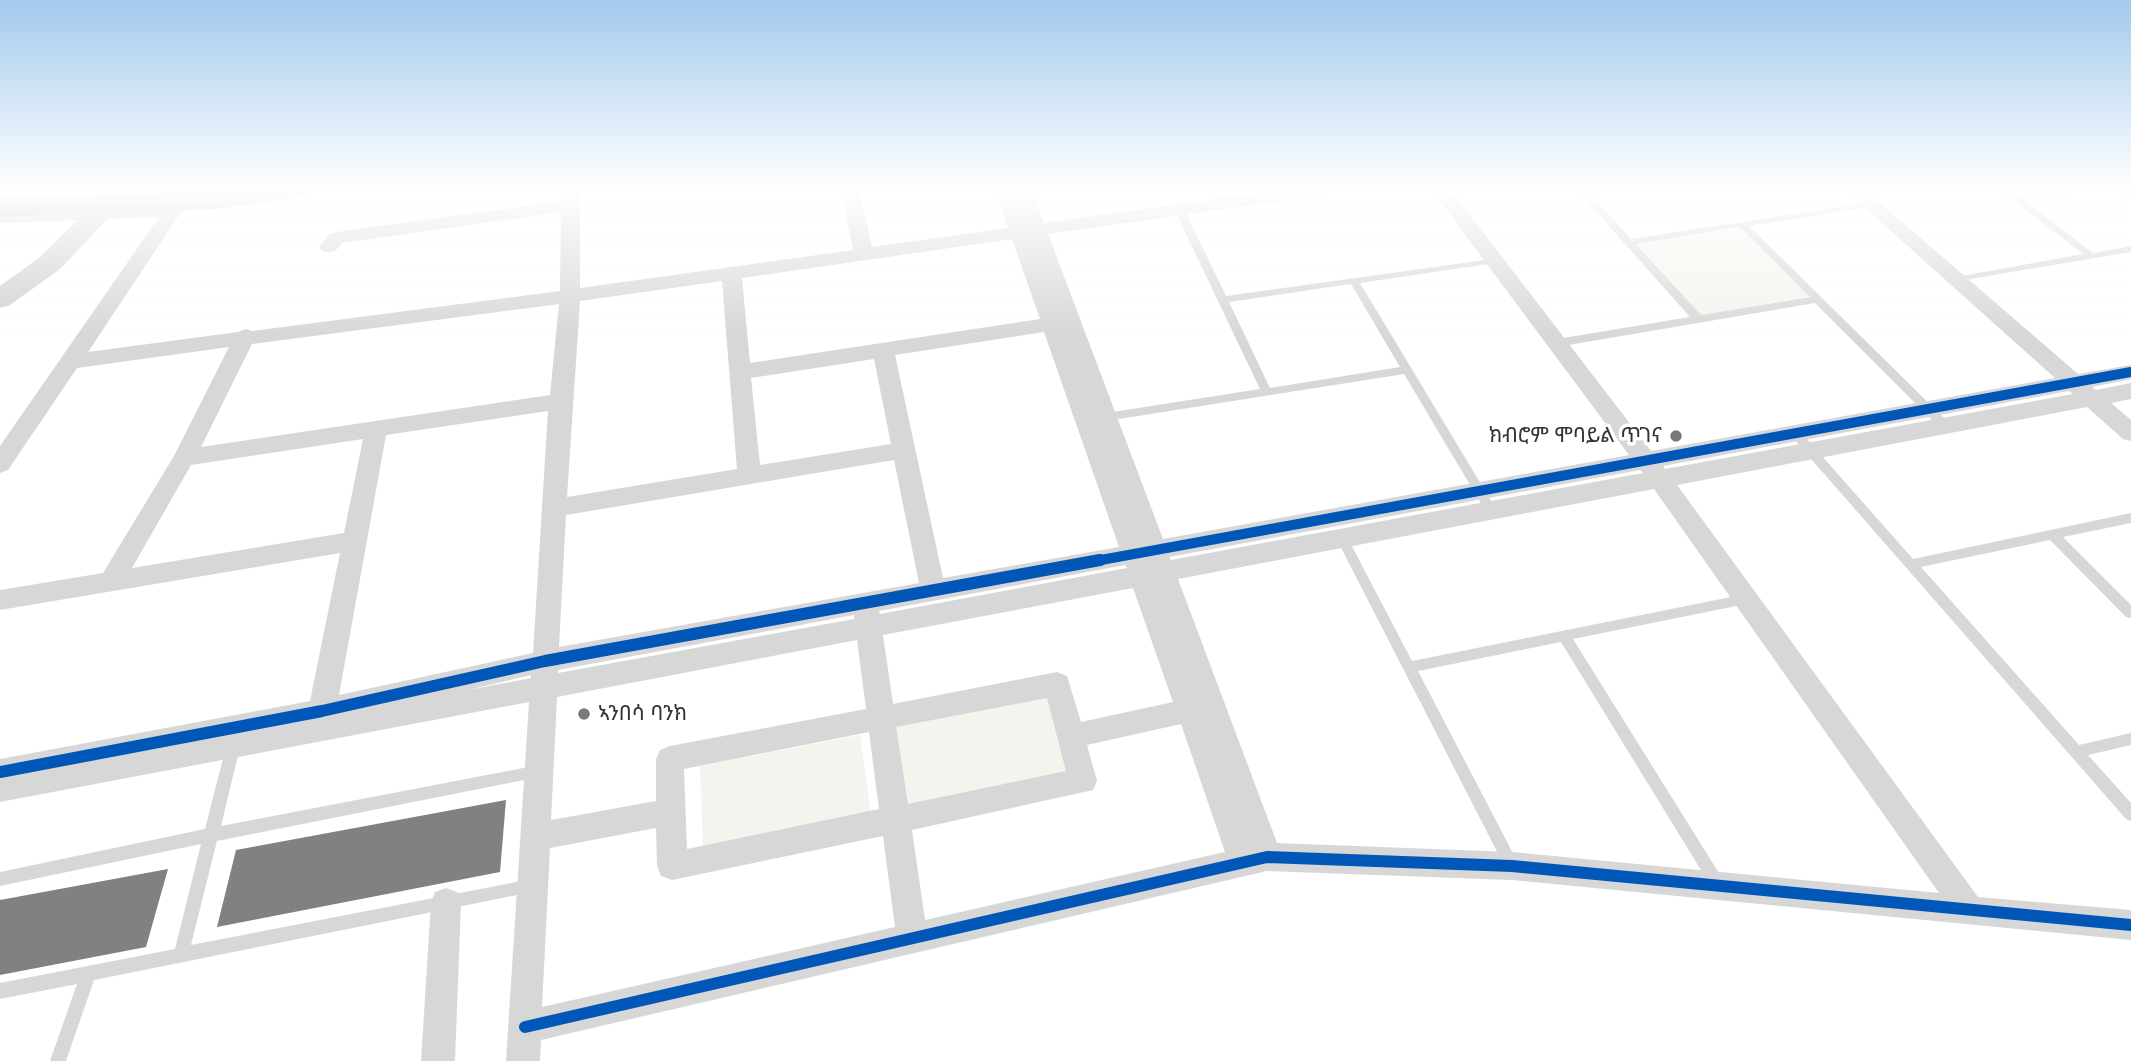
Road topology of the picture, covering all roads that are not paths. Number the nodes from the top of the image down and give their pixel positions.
1 (54, 239) edge
2 (70, 239) edge
3 (153, 239) edge
4 (336, 239) edge
5 (573, 239) edge
6 (861, 239) edge
7 (974, 239) edge
8 (1030, 239) edge
9 (1031, 239) edge
10 (1193, 239) edge
11 (1478, 239) edge
12 (1626, 239) edge
13 (1651, 239) edge
14 (1757, 239) edge
15 (1909, 239) edge
16 (2068, 239) edge
17 (1629, 242) junction
18 (329, 247) dead end
19 (2131, 249) edge
20 (864, 254) junction
21 (2091, 256) junction
22 (1495, 260) junction
23 (731, 273) junction
24 (0, 278) edge
25 (1956, 280) junction
26 (1354, 281) junction
27 (570, 296) junction
28 (0, 299) edge
29 (1818, 299) junction
30 (1223, 300) junction
31 (1698, 319) junction
32 (1052, 324) junction
33 (246, 337) junction
34 (1557, 343) junction
35 (883, 350) junction
36 (72, 360) junction
37 (1407, 370) junction
38 (740, 372) junction
39 (2131, 372) edge
40 (2082, 391) junction
41 (2131, 391) edge
42 (1267, 392) junction
43 (559, 401) junction
44 (1106, 417) junction
45 (1937, 417) junction
46 (376, 429) junction
47 (2131, 433) edge
48 (1803, 442) junction
49 (904, 450) junction
50 (184, 458) junction
51 (1, 460) edge
52 (1653, 470) junction
53 (750, 475) junction
54 (1486, 501) junction
55 (554, 508) junction
56 (2131, 518) edge
57 (2052, 534) junction
58 (1342, 538) junction
59 (355, 541) junction
60 (1148, 563) junction
61 (1911, 564) junction
62 (111, 582) junction
63 (933, 591) junction
64 (1746, 599) junction
65 (0, 600) edge
66 (2131, 613) edge
67 (867, 615) junction
68 (1564, 636) junction
69 (1409, 667) junction
70 (545, 674) junction
71 (1201, 708) junction
72 (322, 711) junction
73 (882, 718) junction
74 (236, 736) junction
75 (1071, 736) junction
76 (2131, 739) edge
77 (2076, 752) junction
78 (539, 771) junction
79 (0, 772) edge
80 (0, 789) edge
81 (671, 812) junction
82 (2131, 814) edge
83 (896, 820) junction
84 (211, 835) junction
85 (536, 837) junction
86 (1256, 860) junction
87 (1512, 866) junction
88 (0, 879) edge
89 (1717, 884) junction
90 (533, 886) junction
91 (446, 903) junction
92 (1970, 911) junction
93 (2131, 925) edge
94 (912, 939) junction
95 (181, 955) junction
96 (89, 973) junction
97 (0, 991) edge
98 (525, 1027) junction
99 (58, 1061) edge
100 (438, 1061) edge
101 (523, 1061) edge

1 - 24 street
2 - 28 street
3 - 36 street
4 - 18 street
5 - 27 street
6 - 20 street
7 - 20 street
8 - 32 street
9 - 44 street
10 - 30 lane
11 - 22 street
12 - 17 lane
13 - 17 lane
14 - 29 lane
15 - 25 street
16 - 21 lane
17 - 31 lane
19 - 21 lane
20 - 23 street
21 - 25 lane
22 - 26 lane
22 - 34 street
23 - 27 street
23 - 38 street
25 - 40 street
26 - 30 lane
26 - 37 lane
27 - 33 street
27 - 43 street
29 - 31 lane
29 - 45 lane
30 - 42 lane
31 - 34 lane
32 - 35 street
32 - 60 street
33 - 36 street
33 - 50 street
34 - 52 street
35 - 38 street
35 - 49 street
36 - 51 street
37 - 42 lane
37 - 54 lane
38 - 53 street
39 - 40 street
40 - 41 street
40 - 45 street
40 - 47 street
42 - 44 lane
43 - 46 street
43 - 55 street
44 - 60 street
45 - 48 street
46 - 50 street
46 - 59 street
48 - 52 street
48 - 61 lane
49 - 53 street
49 - 63 street
50 - 62 street
52 - 54 street
52 - 64 street
53 - 55 street
54 - 58 street
54 - 60 street
55 - 70 street
56 - 57 lane
57 - 61 lane
57 - 66 lane
58 - 60 street
58 - 69 lane
59 - 62 street
59 - 72 street
60 - 63 street
60 - 67 street
60 - 71 street
61 - 77 lane
62 - 65 street
63 - 67 street
64 - 68 lane
64 - 92 street
67 - 70 street
67 - 73 street
68 - 69 lane
68 - 89 lane
69 - 87 lane
70 - 72 street
70 - 74 street
70 - 78 street
71 - 75 street
71 - 86 street
72 - 74 street
73 - 75 street
73 - 81 street
73 - 83 street
74 - 79 street
74 - 80 street
74 - 84 lane
75 - 83 street
76 - 77 lane
77 - 82 lane
78 - 84 lane
78 - 85 street
81 - 83 street
81 - 85 street
83 - 94 street
84 - 88 lane
84 - 95 lane
85 - 90 street
86 - 87 street
86 - 94 street
87 - 89 street
89 - 92 street
90 - 91 lane
90 - 98 street
91 - 95 lane
91 - 100 street
92 - 93 street
94 - 98 street
95 - 96 lane
96 - 97 lane
96 - 99 lane
98 - 101 street

